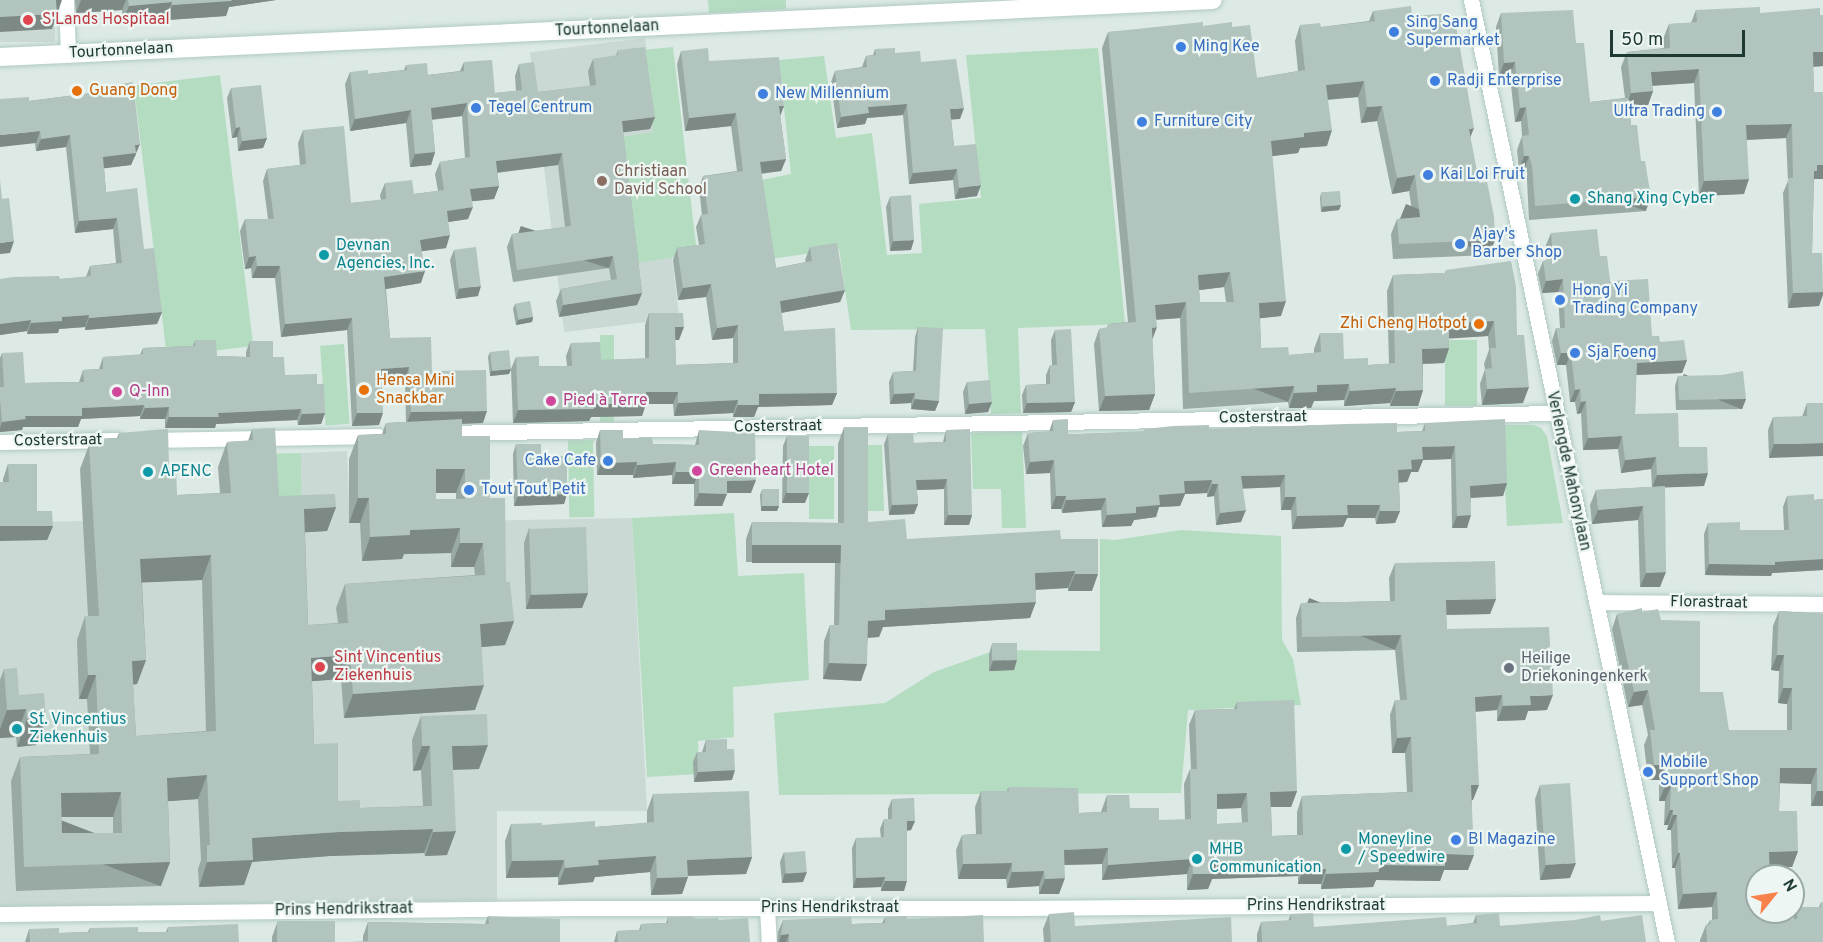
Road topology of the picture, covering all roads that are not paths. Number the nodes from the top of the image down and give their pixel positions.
1 (66, 0) edge
2 (1213, 0) edge
3 (1471, 0) edge
4 (945, 7) edge
5 (68, 54) junction
6 (0, 57) edge
7 (1555, 412) junction
8 (429, 434) edge
9 (394, 435) edge
10 (0, 442) edge
11 (1596, 602) junction
12 (1823, 604) edge
13 (1659, 903) junction
14 (767, 907) junction
15 (0, 914) edge
16 (768, 942) edge
17 (1667, 942) edge

1 - 5 street
2 - 4 street, Tourtonnelaan
3 - 7 street, Verlengde Mahonylaan
4 - 5 street, Tourtonnelaan
5 - 6 street, Tourtonnelaan
7 - 8 street, Costerstraat
7 - 11 street, Verlengde Mahonylaan
9 - 10 street, Costerstraat
11 - 12 street, Florastraat
11 - 13 street, Verlengde Mahonylaan
13 - 14 street, Prins Hendrikstraat
13 - 17 street, Verlengde Mahonylaan
14 - 15 street, Prins Hendrikstraat
14 - 16 street

